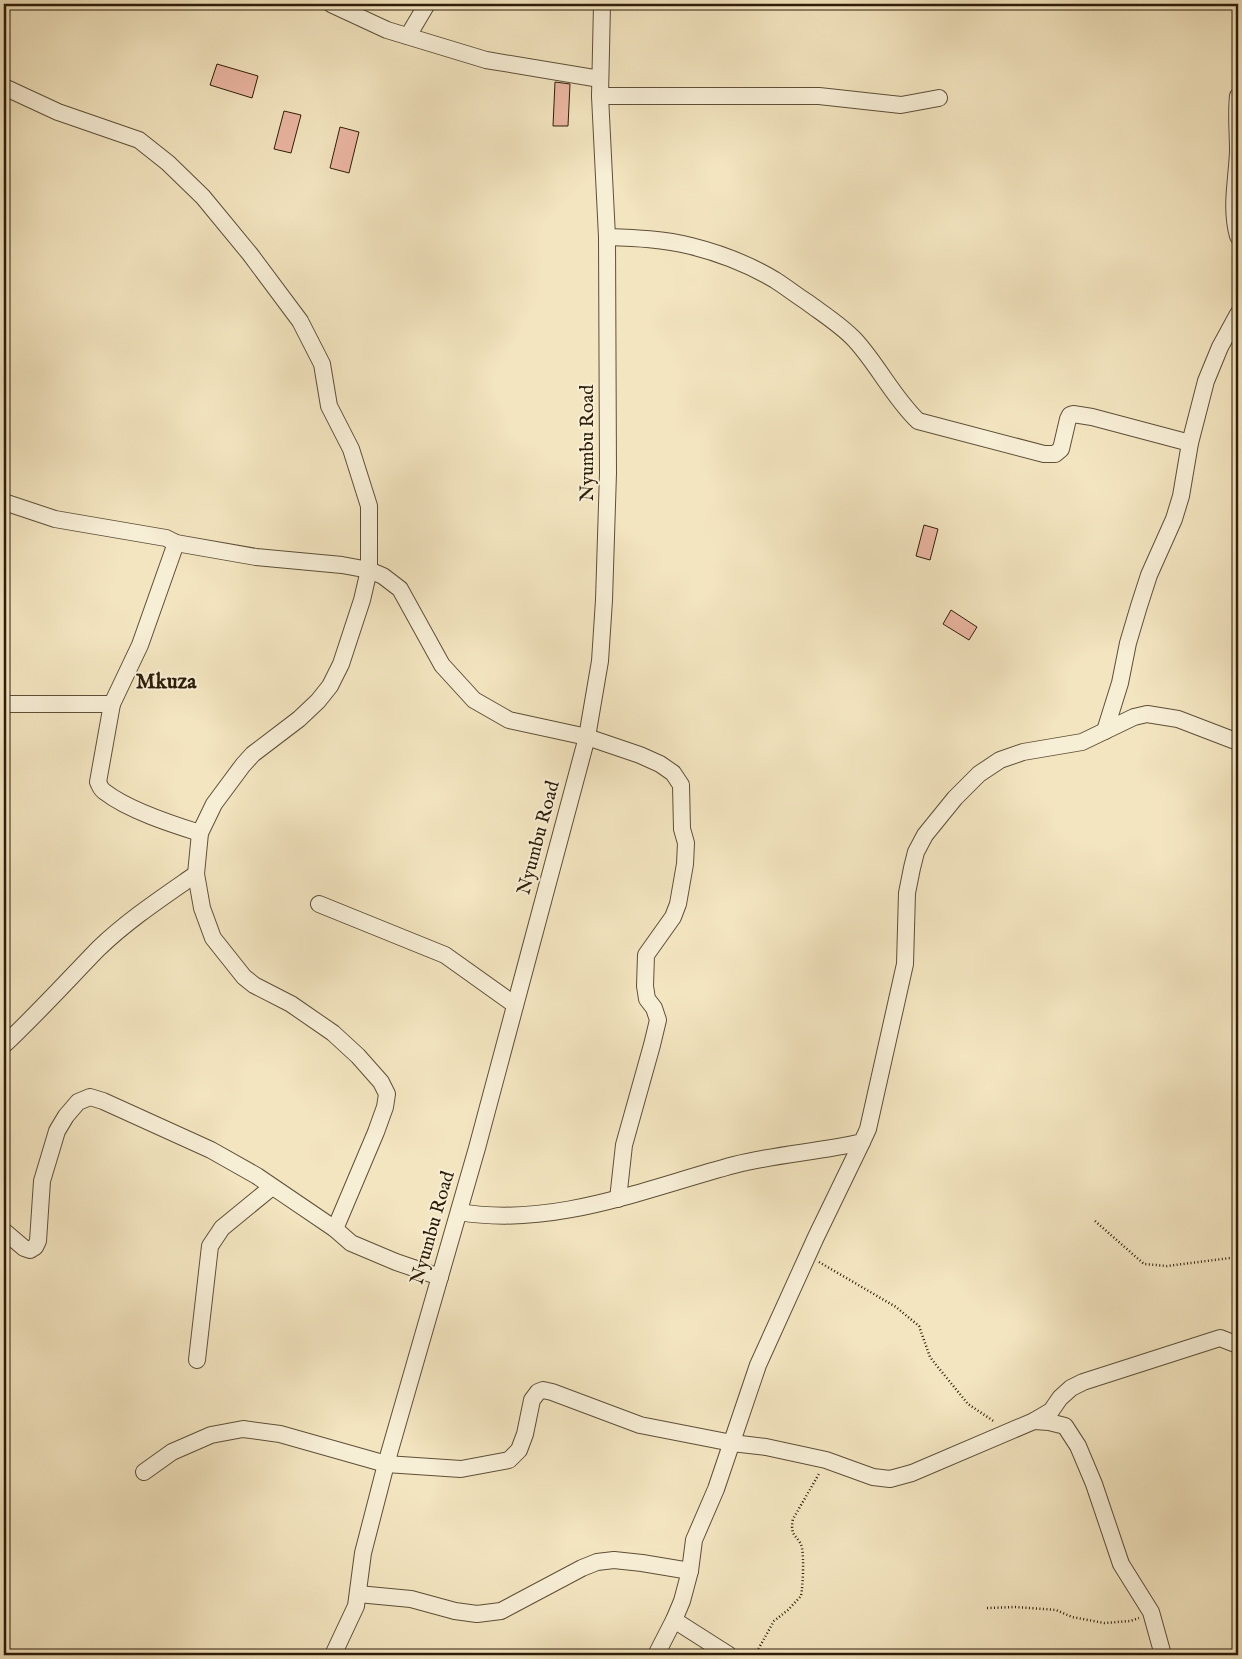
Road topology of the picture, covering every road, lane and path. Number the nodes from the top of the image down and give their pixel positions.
1 (331, 4) edge
2 (427, 4) edge
3 (602, 4) edge
4 (408, 36) junction
5 (600, 79) junction
6 (4, 88) edge
7 (600, 96) junction
8 (1238, 96) edge
9 (938, 98) dead end
10 (607, 236) junction
11 (1238, 236) edge
12 (1238, 314) edge
13 (1190, 443) junction
14 (4, 502) edge
15 (176, 543) junction
16 (369, 570) junction
17 (4, 704) edge
18 (112, 704) junction
19 (1104, 731) junction
20 (587, 737) junction
21 (1238, 742) edge
22 (200, 833) junction
23 (196, 874) junction
24 (319, 904) dead end
25 (515, 1006) junction
26 (4, 1045) edge
27 (862, 1142) junction
28 (272, 1187) junction
29 (618, 1199) junction
30 (459, 1212) junction
31 (1095, 1221) dead end
32 (335, 1229) junction
33 (4, 1231) edge
34 (808, 1256) junction
35 (1238, 1257) edge
36 (440, 1277) junction
37 (1238, 1345) edge
38 (197, 1360) dead end
39 (1034, 1421) junction
40 (1009, 1431) junction
41 (732, 1443) junction
42 (826, 1460) junction
43 (386, 1464) junction
44 (144, 1472) dead end
45 (690, 1571) junction
46 (358, 1594) junction
47 (987, 1608) dead end
48 (1151, 1612) junction
49 (674, 1620) junction
50 (333, 1655) edge
51 (656, 1655) edge
52 (729, 1655) edge
53 (755, 1655) edge
54 (1164, 1655) edge

1 - 4 street
2 - 4 street
3 - 5 street, Nyumbu Road
4 - 5 street
5 - 7 street, Nyumbu Road
6 - 16 street
7 - 9 street
7 - 10 street, Nyumbu Road
8 - 11 street
10 - 13 street
10 - 20 street, Nyumbu Road
12 - 13 street
13 - 19 street
14 - 15 street
15 - 16 street
15 - 18 street
16 - 20 street
16 - 22 street
17 - 18 street
18 - 22 street
19 - 21 street
19 - 27 street
20 - 25 street, Nyumbu Road
20 - 29 street
22 - 23 street
23 - 26 street
23 - 32 street
24 - 25 street
25 - 30 street, Nyumbu Road
27 - 29 street
27 - 34 street
28 - 32 street
28 - 33 street
28 - 38 street
29 - 30 street
30 - 36 street, Nyumbu Road
31 - 35 path
32 - 36 street
34 - 40 path
34 - 41 street
36 - 43 street, Nyumbu Road
37 - 39 street
39 - 40 street
39 - 48 street
40 - 42 street
41 - 42 street
41 - 43 street
41 - 45 street
42 - 53 path
43 - 44 street
43 - 46 street, Nyumbu Road
45 - 46 street
45 - 49 street
46 - 50 street, Nyumbu Road
47 - 48 path
48 - 54 street
49 - 51 street
49 - 52 street

